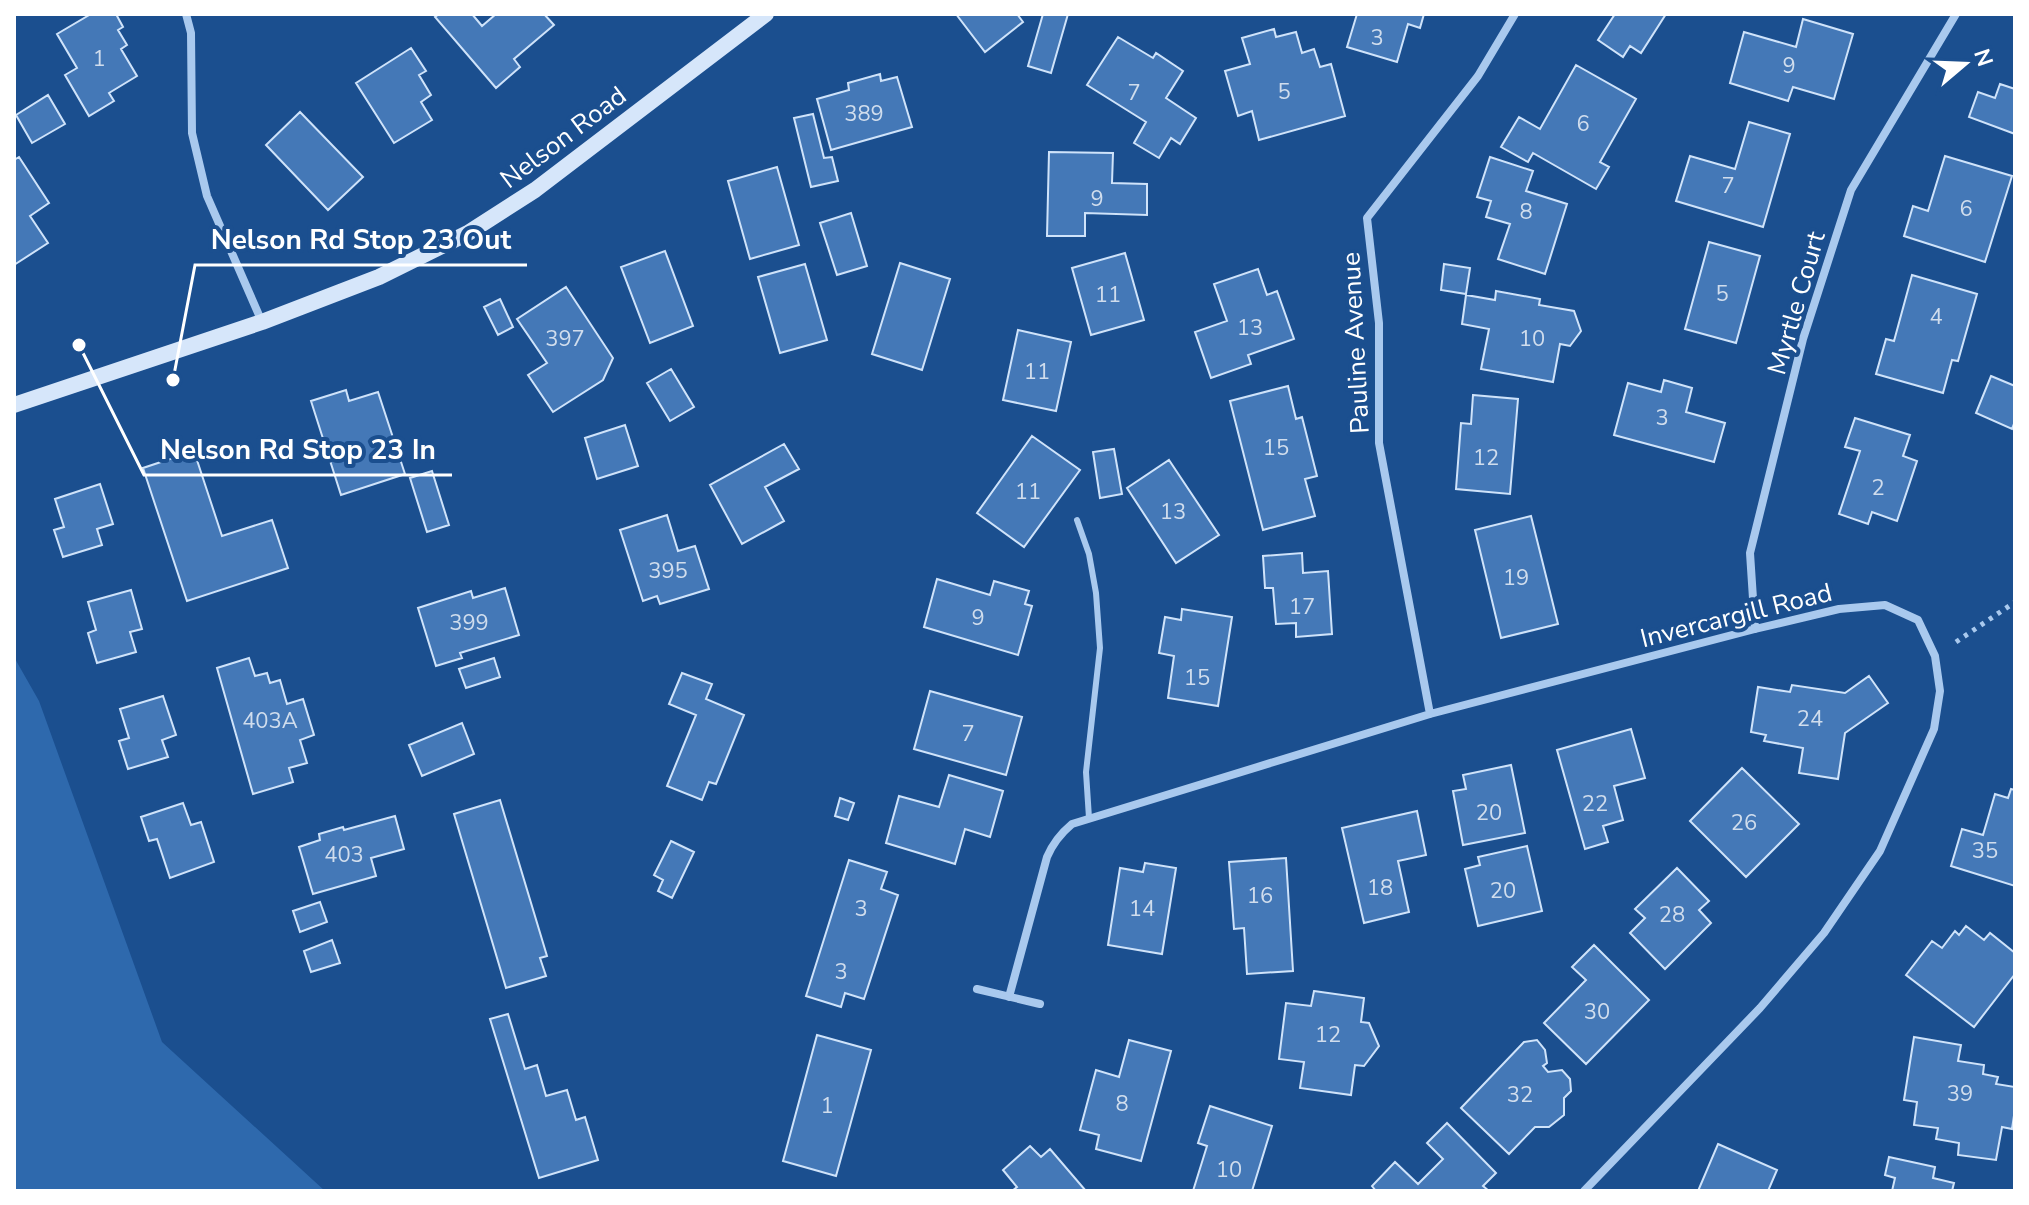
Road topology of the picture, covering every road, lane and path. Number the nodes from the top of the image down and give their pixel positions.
1 (186, 14) edge
2 (766, 14) edge
3 (1515, 14) edge
4 (1956, 14) edge
5 (262, 322) junction
6 (14, 405) edge
7 (1077, 520) dead end
8 (2015, 602) edge
9 (1755, 629) junction
10 (1935, 656) junction
11 (1430, 714) junction
12 (1089, 818) junction
13 (977, 989) dead end
14 (1009, 997) junction
15 (1040, 1004) dead end
16 (1584, 1191) edge

1 - 5 street
2 - 5 street, Nelson Road
3 - 11 street, Pauline Avenue
4 - 9 street, Myrtle Court
5 - 6 street, Nelson Road
7 - 12 lane
8 - 10 path
9 - 10 street, Invercargill Road
9 - 11 street, Invercargill Road
10 - 16 street, Invercargill Road
11 - 12 street, Invercargill Road
12 - 14 street, Invercargill Road
13 - 14 street
14 - 15 street

